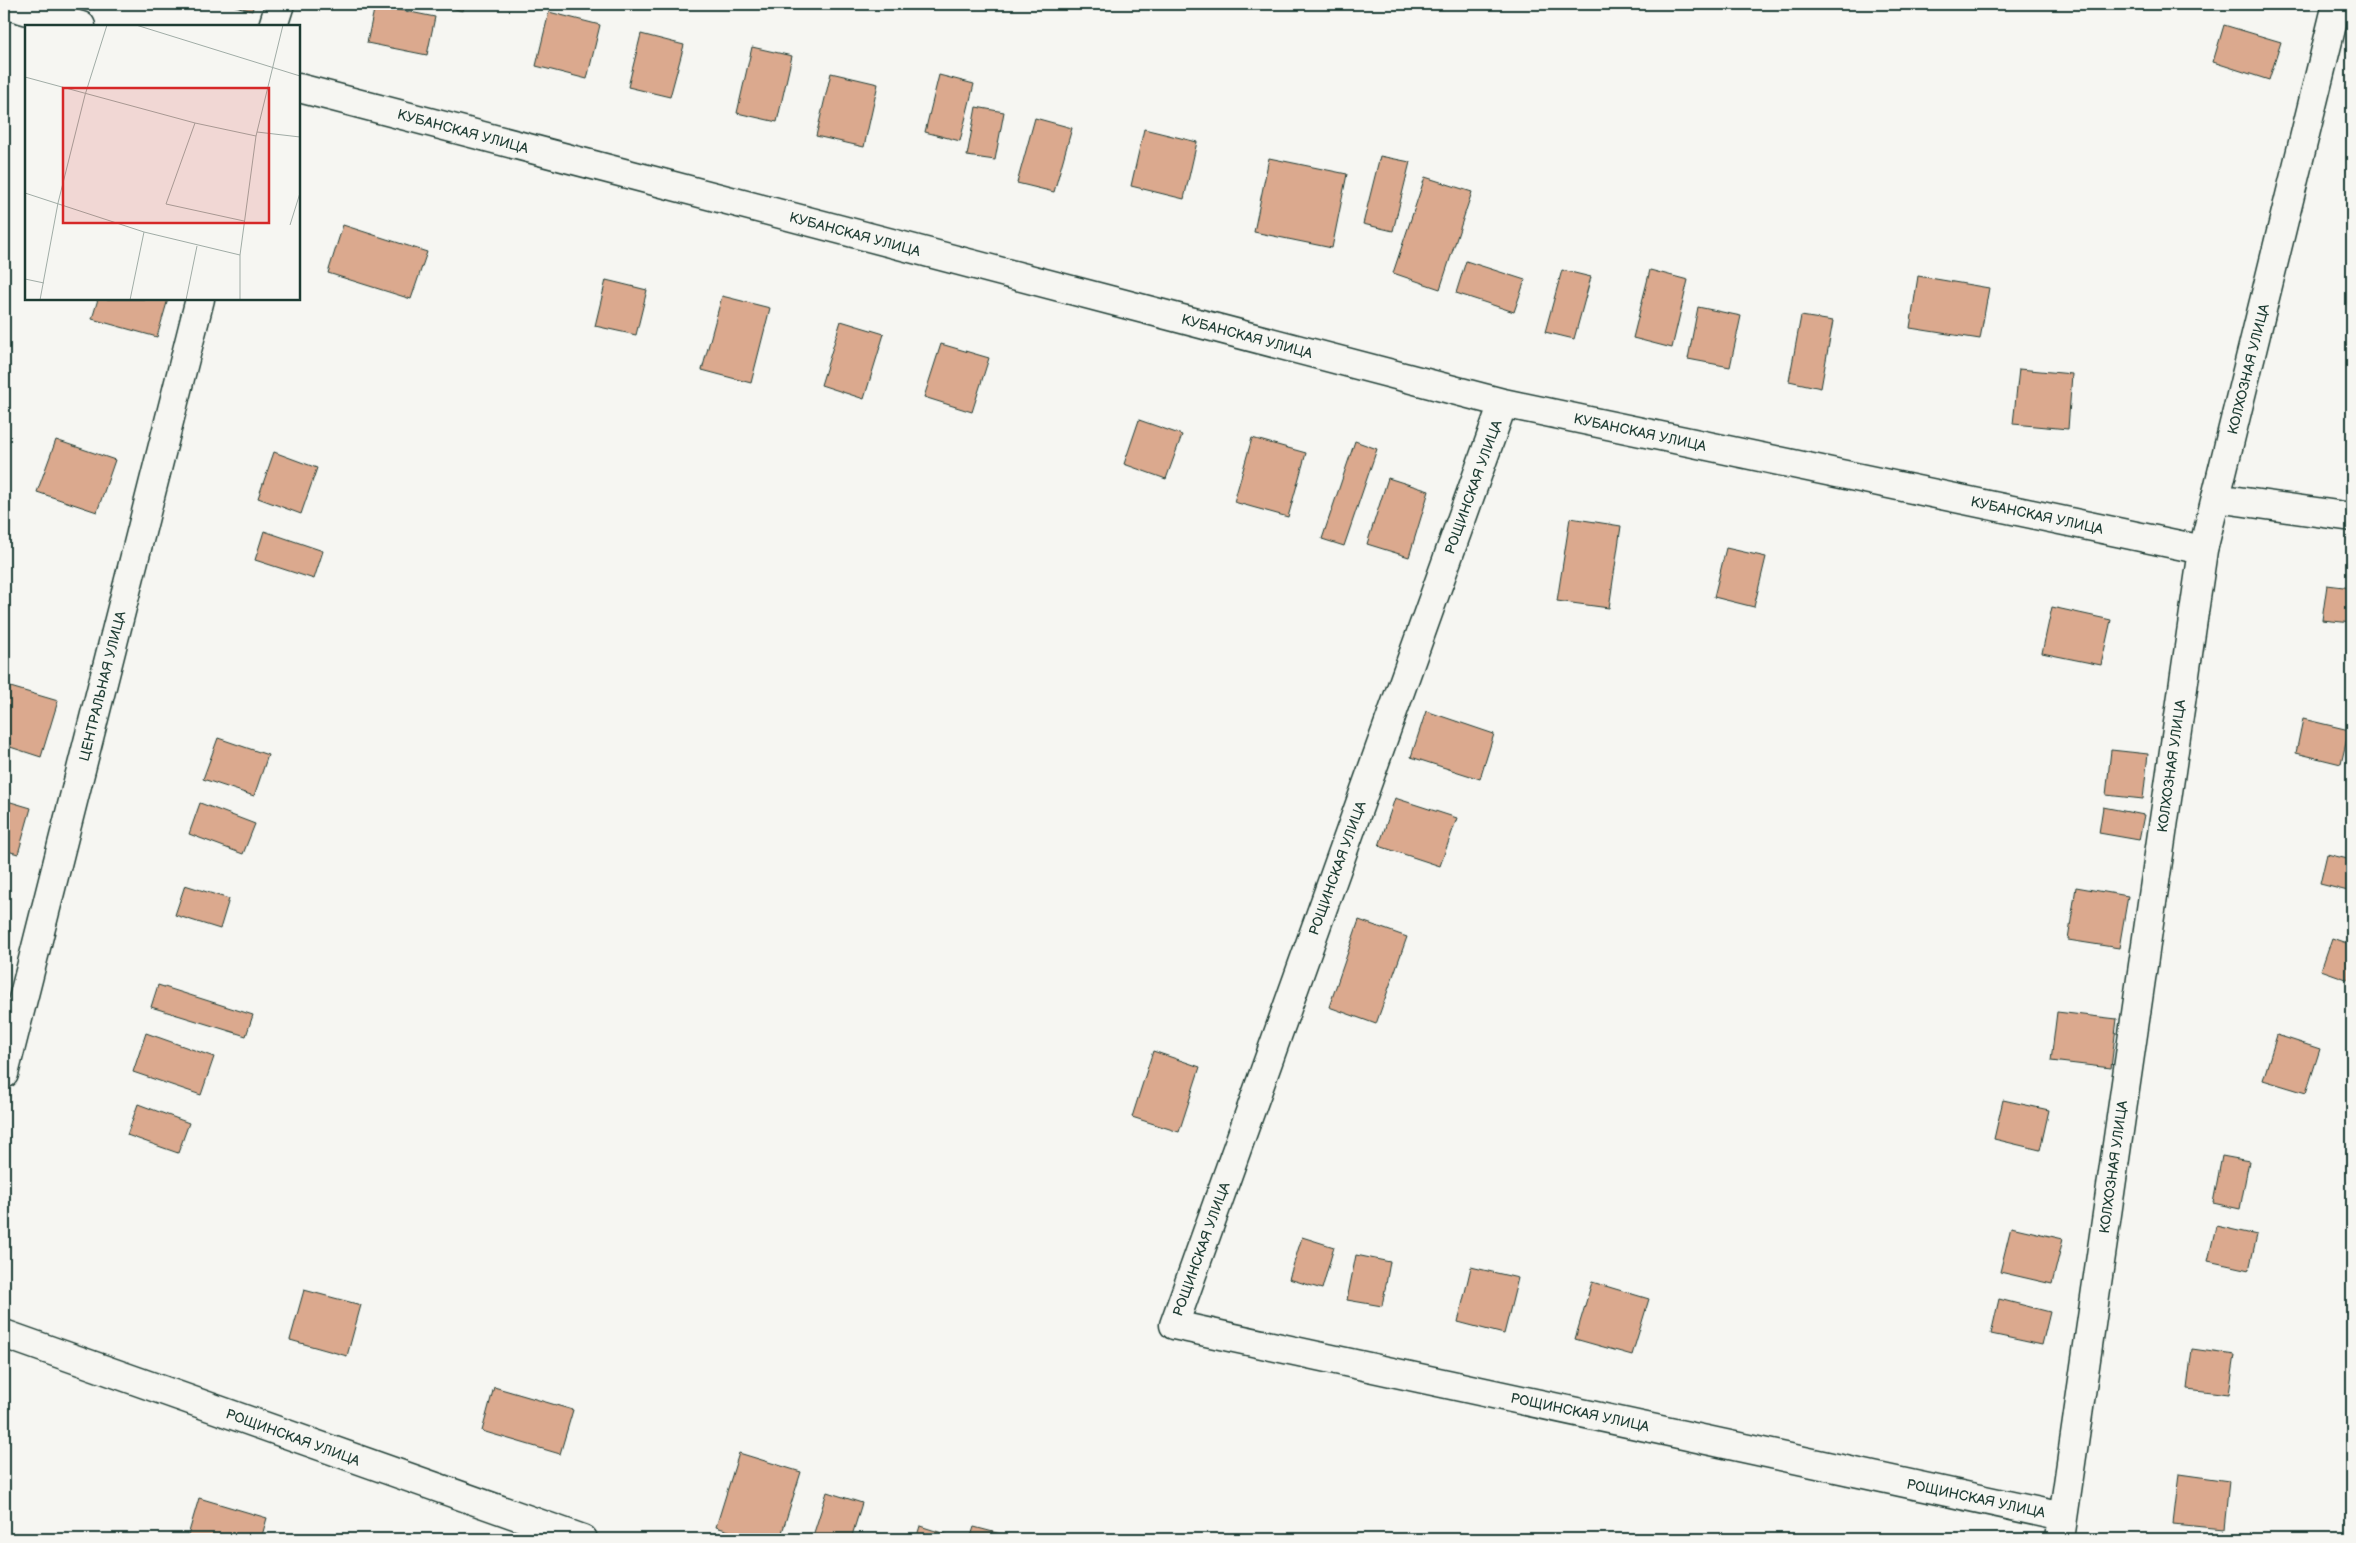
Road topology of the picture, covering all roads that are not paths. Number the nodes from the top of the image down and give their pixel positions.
1 (4, 4) edge
2 (280, 4) edge
3 (2337, 4) edge
4 (78, 25) edge
5 (273, 25) edge
6 (300, 88) edge
7 (200, 300) edge
8 (1503, 403) junction
9 (2216, 498) junction
10 (2352, 517) edge
11 (2203, 550) junction
12 (4, 1074) edge
13 (4, 1334) edge
14 (2061, 1528) edge
15 (583, 1539) edge

1 - 4 street
2 - 5 street
3 - 9 street, КОЛХОЗНАЯ УЛИЦА
6 - 8 street, КУБАНСКАЯ УЛИЦА
7 - 12 street, ЦЕНТРАЛЬНАЯ УЛИЦА
8 - 11 street, КУБАНСКАЯ УЛИЦА
8 - 14 street, РОЩИНСКАЯ УЛИЦА
9 - 10 street
9 - 11 street, КОЛХОЗНАЯ УЛИЦА
11 - 14 street, КОЛХОЗНАЯ УЛИЦА
13 - 15 street, РОЩИНСКАЯ УЛИЦА

